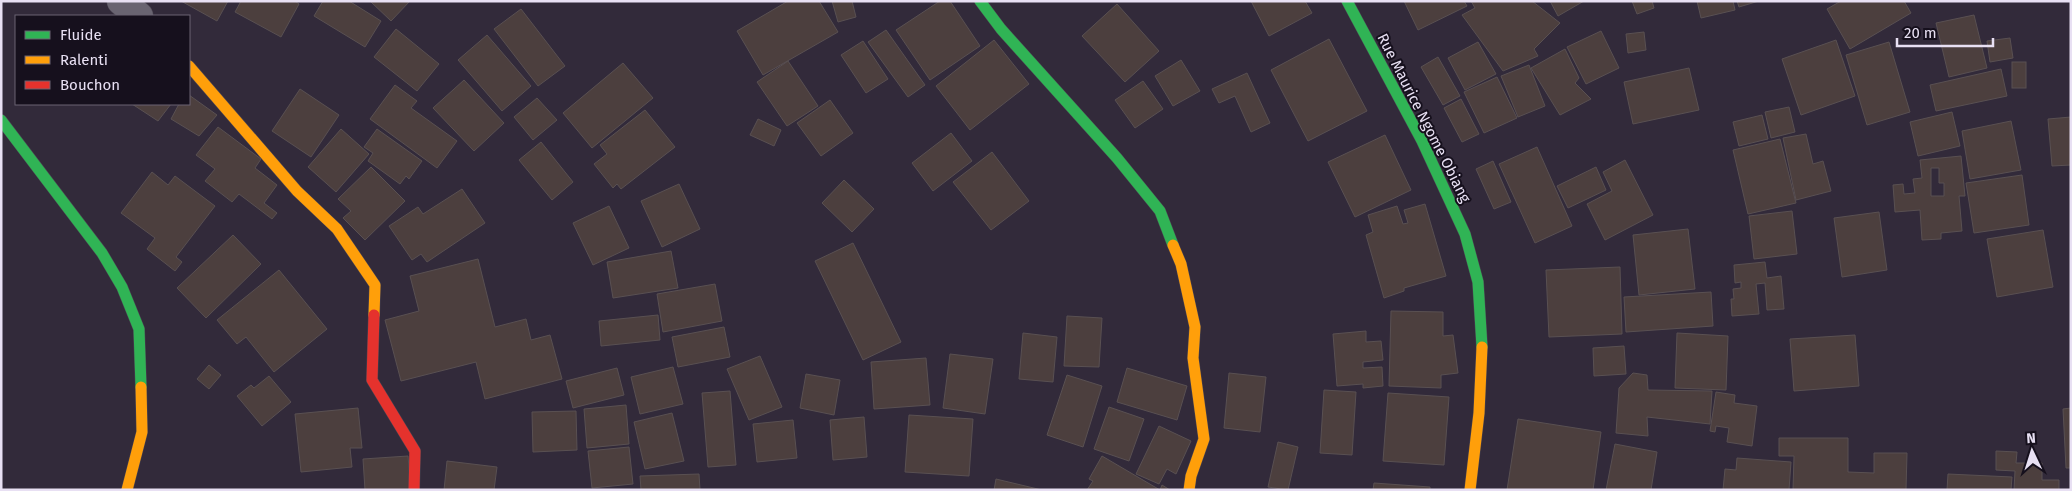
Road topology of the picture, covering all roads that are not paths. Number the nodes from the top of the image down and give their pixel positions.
1 (121, 1) edge
2 (980, 1) edge
3 (1347, 1) edge
4 (138, 15) edge
5 (190, 67) edge
6 (1, 120) edge
7 (127, 490) edge
8 (414, 490) edge
9 (1189, 490) edge
10 (1470, 490) edge

1 - 4 street
2 - 9 street
3 - 10 street, Rue Maurice Ngome Obiang
5 - 8 street
6 - 7 street

